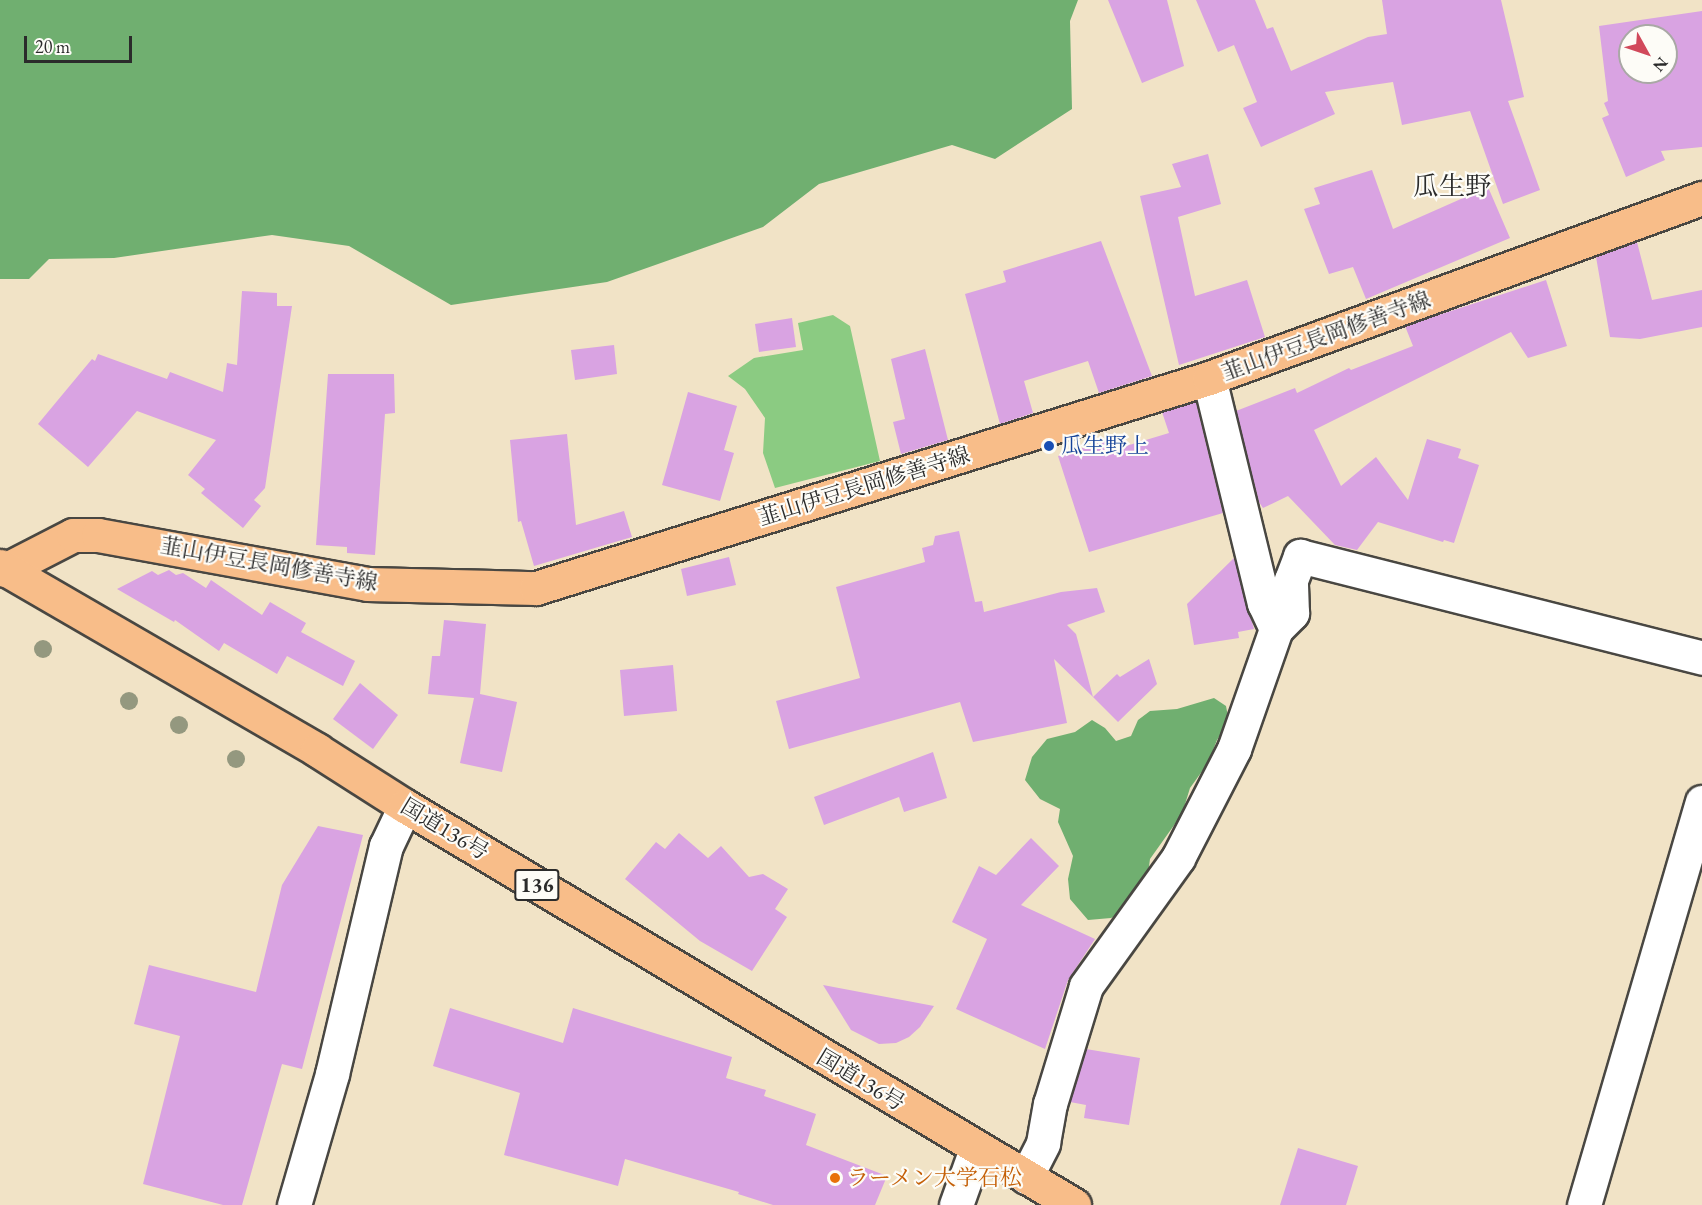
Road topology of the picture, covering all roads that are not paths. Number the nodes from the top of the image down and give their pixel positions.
1 (1702, 198) edge
2 (1209, 378) junction
3 (2, 572) edge
4 (1276, 629) junction
5 (1702, 658) edge
6 (1702, 802) edge
7 (405, 806) junction
8 (976, 1149) junction
9 (1026, 1177) junction
10 (294, 1205) edge
11 (956, 1205) edge
12 (1074, 1205) edge
13 (1584, 1205) edge

1 - 2 main road, 韮山伊豆長岡修善寺線
2 - 3 main road, 韮山伊豆長岡修善寺線
2 - 4 street
3 - 7 main road, 国道136号 / 136
4 - 5 street
4 - 9 street
6 - 13 street
7 - 8 main road, 国道136号 / 136
7 - 10 street
8 - 9 main road, 国道136号 / 136
8 - 11 street
9 - 12 main road, 国道136号 / 136

